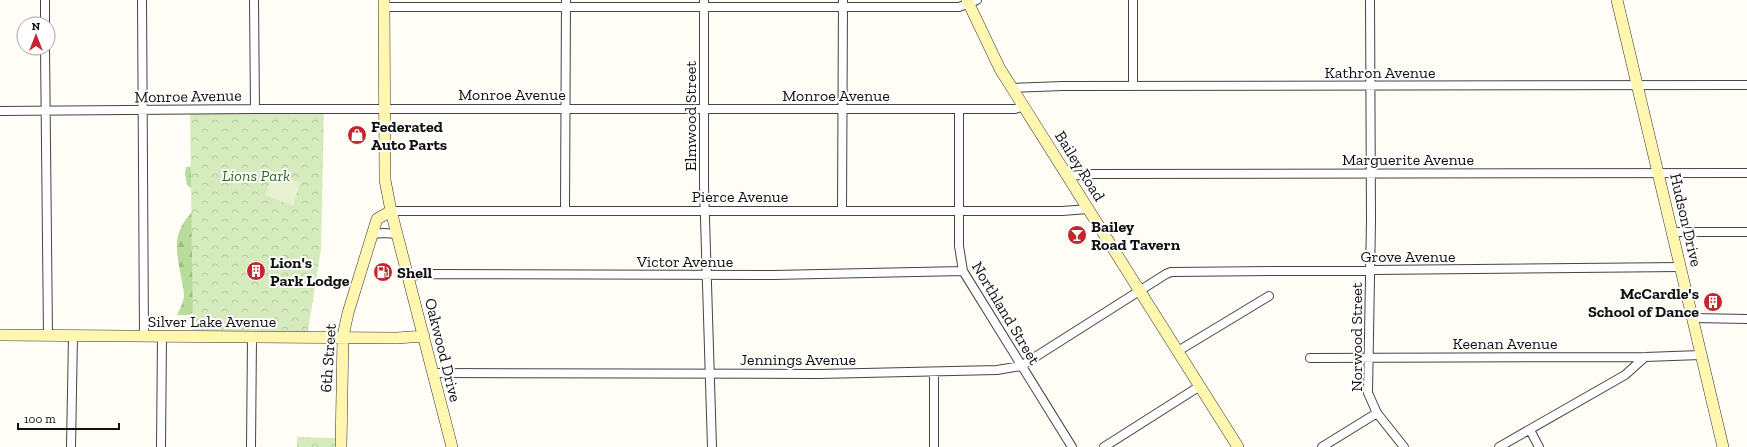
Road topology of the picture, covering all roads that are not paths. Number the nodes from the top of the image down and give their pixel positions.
1 (45, 0) edge
2 (142, 0) edge
3 (254, 0) edge
4 (1133, 0) edge
5 (1370, 0) edge
6 (1617, 0) edge
7 (971, 1) edge
8 (566, 3) edge
9 (704, 3) edge
10 (384, 4) edge
11 (843, 4) edge
12 (45, 16) edge
13 (45, 56) edge
14 (1638, 85) junction
15 (1747, 85) edge
16 (1133, 86) junction
17 (1370, 86) junction
18 (1012, 88) junction
19 (1024, 106) junction
20 (565, 108) junction
21 (255, 109) junction
22 (385, 109) junction
23 (704, 109) junction
24 (843, 109) junction
25 (959, 109) junction
26 (143, 110) junction
27 (0, 111) edge
28 (45, 111) junction
29 (1370, 173) junction
30 (1658, 173) junction
31 (1747, 173) edge
32 (1068, 176) junction
33 (1088, 209) junction
34 (565, 210) junction
35 (706, 210) junction
36 (842, 210) junction
37 (959, 210) junction
38 (391, 211) junction
39 (1673, 232) junction
40 (1747, 232) edge
41 (372, 234) junction
42 (397, 234) junction
43 (1681, 267) junction
44 (1370, 270) junction
45 (963, 271) junction
46 (706, 275) junction
47 (408, 276) junction
48 (1140, 290) junction
49 (1268, 296) dead end
50 (1693, 318) junction
51 (1747, 319) edge
52 (0, 335) edge
53 (48, 336) junction
54 (73, 336) junction
55 (162, 336) junction
56 (343, 336) junction
57 (424, 336) junction
58 (144, 337) junction
59 (252, 337) junction
60 (1178, 351) junction
61 (1701, 355) junction
62 (1645, 357) junction
63 (1310, 358) dead end
64 (1368, 358) junction
65 (1021, 366) junction
66 (934, 372) junction
67 (433, 373) junction
68 (710, 373) junction
69 (1200, 386) junction
70 (1378, 413) junction
71 (1530, 430) junction
72 (71, 447) edge
73 (161, 447) edge
74 (251, 447) edge
75 (341, 447) edge
76 (452, 447) edge
77 (712, 447) edge
78 (934, 447) edge
79 (1072, 447) edge
80 (1104, 447) edge
81 (1238, 447) edge
82 (1322, 447) edge
83 (1404, 447) edge
84 (1499, 447) edge
85 (1539, 447) edge
86 (1723, 447) edge

1 - 12 street
2 - 26 street
3 - 21 street
4 - 16 street
5 - 17 street, Norwood Street
6 - 14 street, Hudson Drive
7 - 11 street
7 - 18 street, Bailey Road
8 - 9 street
8 - 10 street
8 - 20 street
9 - 11 street
9 - 23 street, Elmwood Street
10 - 22 street, Oakwood Drive
11 - 24 street
13 - 28 street
14 - 15 street, Kathron Avenue
14 - 17 street, Kathron Avenue
14 - 30 street, Hudson Drive
16 - 17 street, Kathron Avenue
16 - 18 street, Kathron Avenue
17 - 29 street, Norwood Street
18 - 19 street, Bailey Road
19 - 25 street, Monroe Avenue
19 - 32 street, Bailey Road
20 - 22 street, Monroe Avenue
20 - 23 street, Monroe Avenue
20 - 34 street
21 - 22 street, Monroe Avenue
21 - 26 street, Monroe Avenue
22 - 38 street, Oakwood Drive
23 - 24 street, Monroe Avenue
23 - 35 street, Elmwood Street
24 - 25 street, Monroe Avenue
24 - 36 street
25 - 37 street, Northland Street
26 - 28 street, Monroe Avenue
26 - 58 street
27 - 28 street, Monroe Avenue
28 - 53 street
29 - 30 street, Marguerite Avenue
29 - 32 street, Marguerite Avenue
29 - 44 street, Norwood Street
30 - 31 street, Marguerite Avenue
30 - 39 street, Hudson Drive
32 - 33 street, Bailey Road
33 - 37 street, Pierce Avenue
33 - 48 street, Bailey Road
34 - 35 street, Pierce Avenue
34 - 38 street, Pierce Avenue
35 - 36 street, Pierce Avenue
35 - 46 street, Elmwood Street
36 - 37 street, Pierce Avenue
37 - 45 street, Northland Street
38 - 41 street, 6th Street
38 - 42 street, Oakwood Drive
39 - 40 street
39 - 43 street, Hudson Drive
41 - 42 street
41 - 56 street, 6th Street
42 - 47 street, Oakwood Drive
43 - 44 street, Grove Avenue
43 - 50 street, Hudson Drive
44 - 48 street, Grove Avenue
44 - 64 street, Norwood Street
45 - 46 street, Victor Avenue
45 - 65 street, Northland Street
46 - 47 street, Victor Avenue
46 - 68 street, Elmwood Street
47 - 57 street, Oakwood Drive
48 - 60 street, Bailey Road
48 - 65 street, Jennings Avenue
49 - 60 street
50 - 51 street
50 - 61 street, Hudson Drive
52 - 53 street, Silver Lake Avenue
53 - 54 street, Silver Lake Avenue
54 - 58 street, Silver Lake Avenue
54 - 72 street
55 - 58 street, Silver Lake Avenue
55 - 59 street, Silver Lake Avenue
55 - 73 street
56 - 57 street, Silver Lake Avenue
56 - 59 street, Silver Lake Avenue
56 - 75 street, 6th Street
57 - 67 street, Oakwood Drive
59 - 74 street
60 - 69 street, Bailey Road
61 - 62 street, Keenan Avenue
61 - 86 street, Hudson Drive
62 - 64 street, Keenan Avenue
62 - 71 street
63 - 64 street, Keenan Avenue
64 - 70 street, Norwood Street
65 - 66 street, Jennings Avenue
65 - 79 street, Northland Street
66 - 68 street, Jennings Avenue
66 - 78 street
67 - 68 street, Jennings Avenue
67 - 76 street, Oakwood Drive
68 - 77 street, Elmwood Street
69 - 80 street
69 - 81 street, Bailey Road
70 - 82 street
70 - 83 street, Norwood Street
71 - 84 street
71 - 85 street

